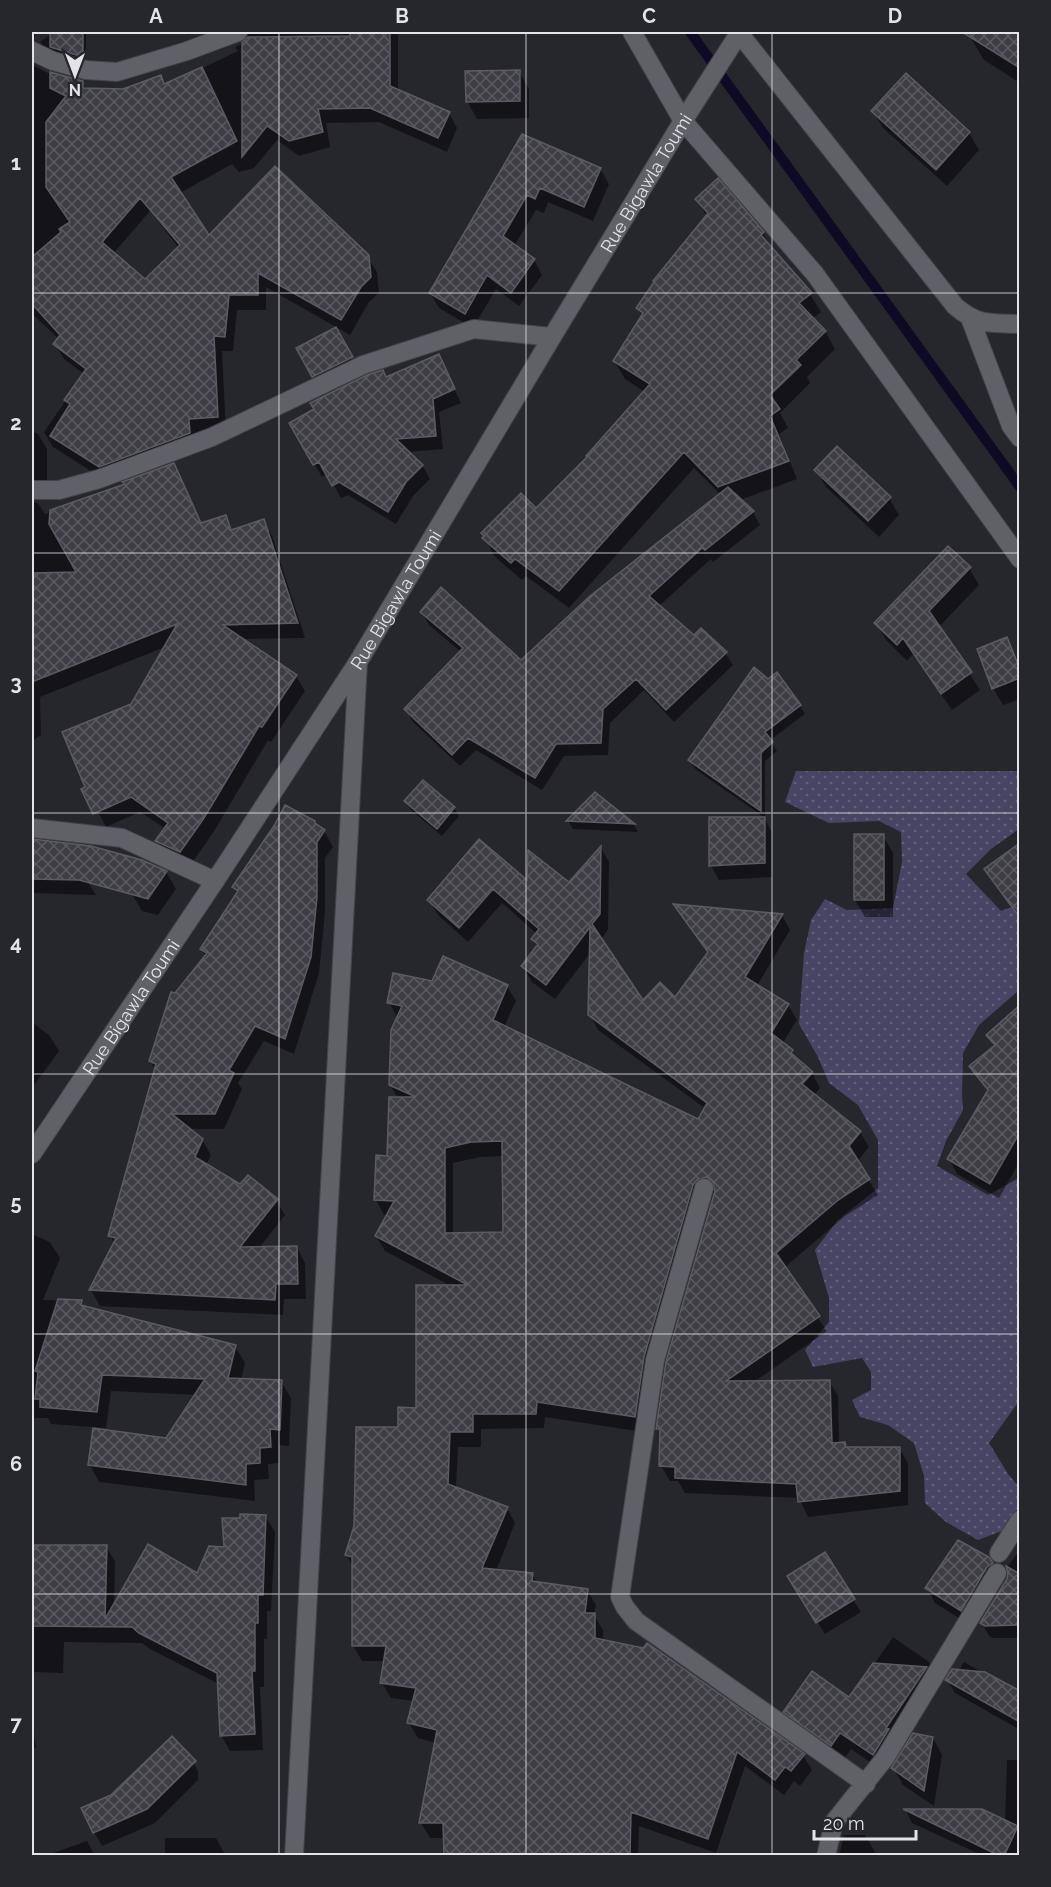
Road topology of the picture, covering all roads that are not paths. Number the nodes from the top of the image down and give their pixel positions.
1 (238, 32) edge
2 (632, 32) edge
3 (739, 32) edge
4 (32, 51) edge
5 (687, 114) junction
6 (970, 318) junction
7 (1020, 324) edge
8 (552, 337) junction
9 (1020, 438) edge
10 (32, 489) edge
11 (1020, 559) edge
12 (358, 662) junction
13 (32, 828) edge
14 (215, 881) junction
15 (32, 1154) edge
16 (704, 1188) dead end
17 (1020, 1520) edge
18 (999, 1553) dead end
19 (997, 1573) dead end
20 (866, 1784) junction
21 (294, 1856) edge
22 (826, 1856) edge

1 - 4 street
2 - 5 street
3 - 5 street, Rue Bigawla Toumi
3 - 6 street
5 - 8 street, Rue Bigawla Toumi
5 - 11 street
6 - 7 street
6 - 9 street
8 - 10 street
8 - 12 street, Rue Bigawla Toumi
12 - 14 street, Rue Bigawla Toumi
12 - 21 street
13 - 14 street
14 - 15 street, Rue Bigawla Toumi
16 - 20 street
17 - 18 street
19 - 20 street
20 - 22 street

